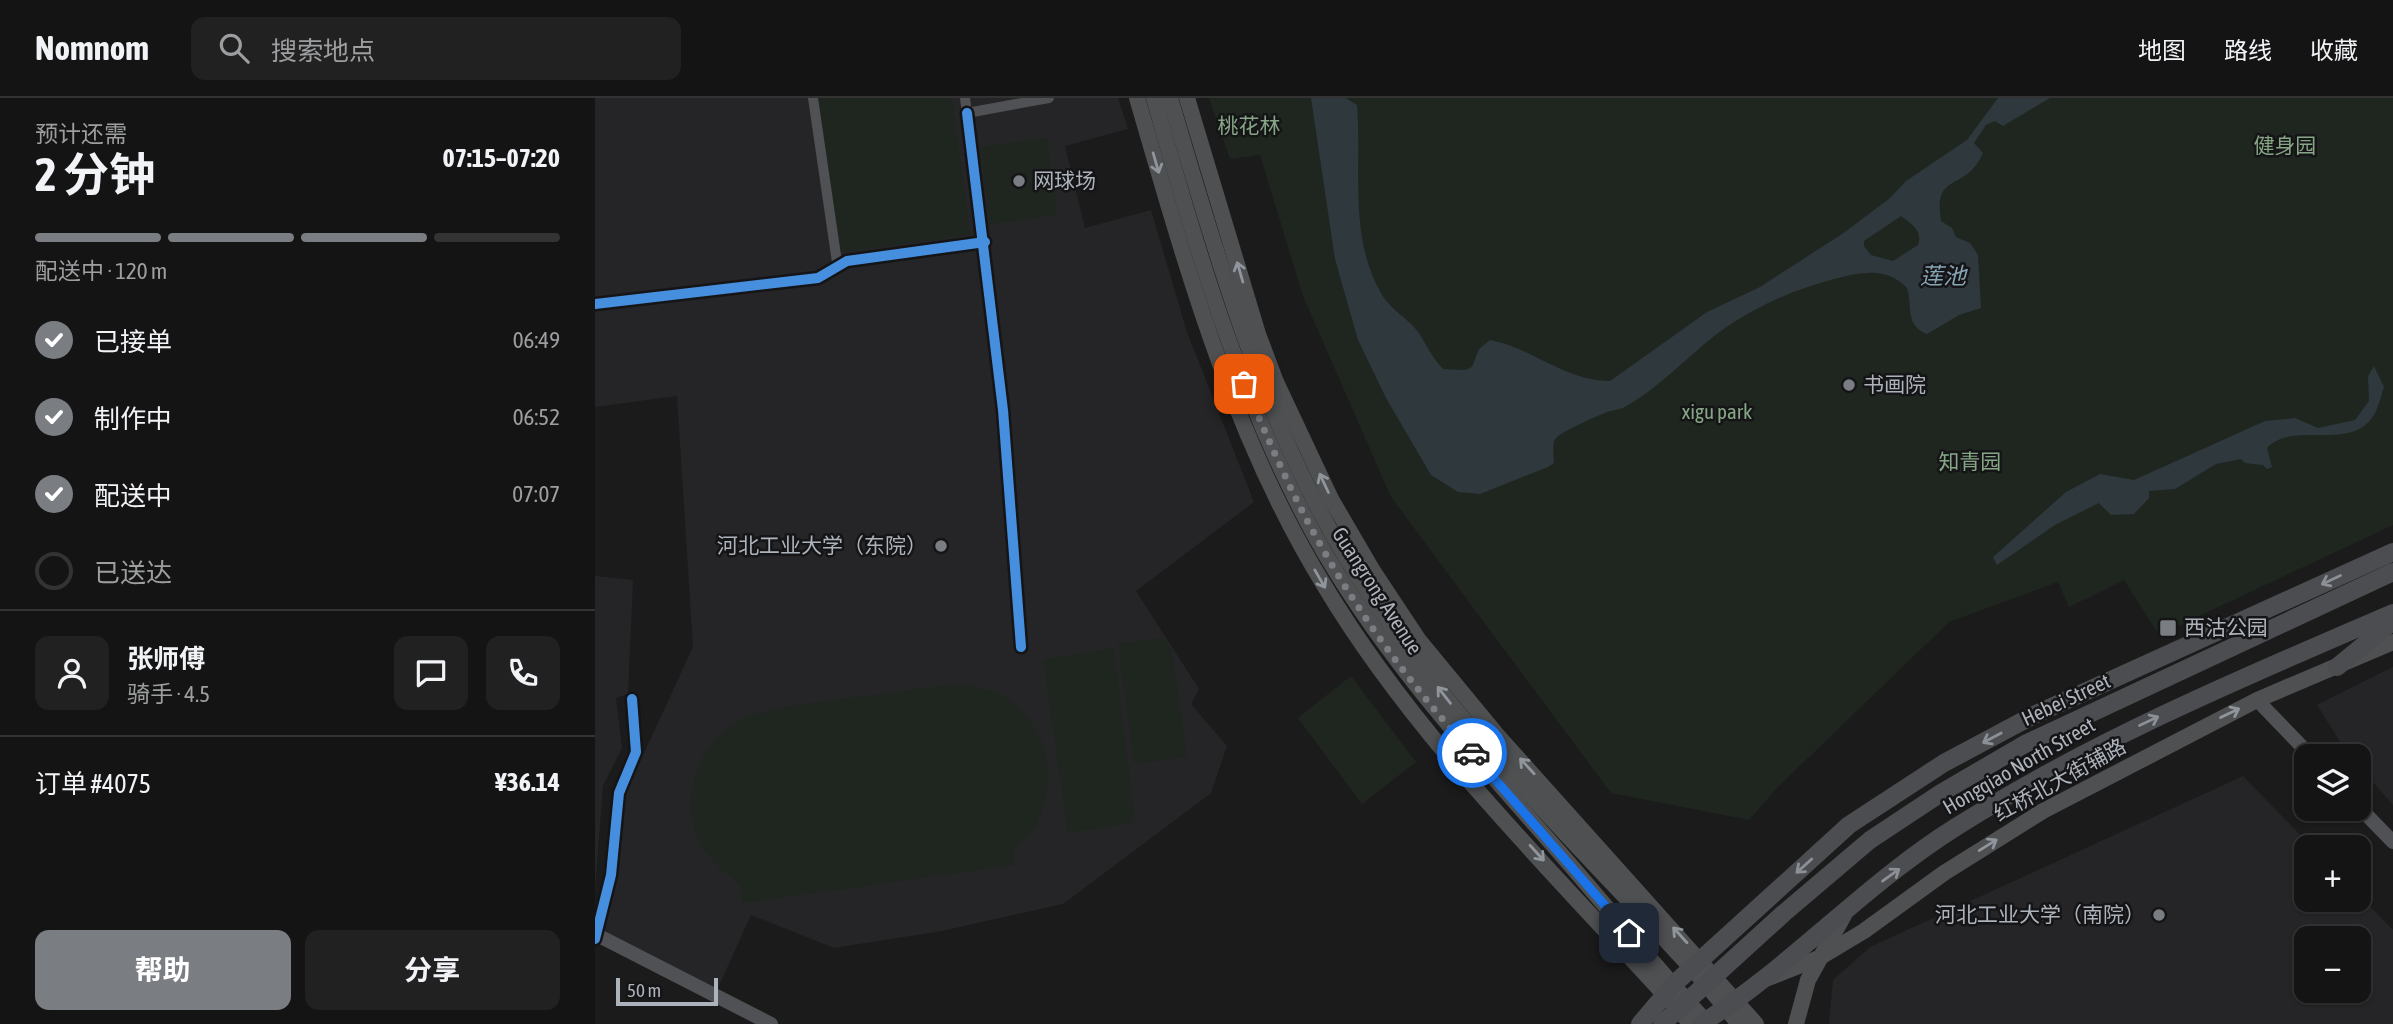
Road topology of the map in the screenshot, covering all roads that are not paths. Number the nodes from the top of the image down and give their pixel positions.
1 (813, 98) edge
2 (965, 98) edge
3 (1049, 98) edge
4 (1137, 98) edge
5 (1153, 98) edge
6 (1170, 98) edge
7 (1187, 98) edge
8 (967, 113) junction
9 (985, 242) junction
10 (838, 269) junction
11 (595, 304) edge
12 (2393, 552) edge
13 (2393, 572) edge
14 (2393, 613) edge
15 (2393, 621) edge
16 (2393, 642) edge
17 (1021, 647) dead end
18 (2337, 667) junction
19 (632, 699) dead end
20 (2257, 700) junction
21 (2299, 744) edge
22 (2371, 819) edge
23 (2393, 842) edge
24 (1849, 905) junction
25 (596, 936) edge
26 (1819, 958) junction
27 (1697, 964) junction
28 (1710, 979) junction
29 (1762, 979) junction
30 (1675, 997) junction
31 (1730, 1003) junction
32 (1702, 1023) edge
33 (771, 1024) edge
34 (1640, 1024) edge
35 (1662, 1024) edge
36 (1739, 1024) edge
37 (1756, 1024) edge
38 (1796, 1024) edge

1 - 10 street
2 - 8 street
3 - 8 street
4 -> 30 main road
5 - 30 main road, Guangrong Avenue
27 -> 6 main road, Guangrong Avenue
27 -> 7 main road
8 - 9 street
9 - 10 street
9 - 17 street
10 - 11 street
12 -> 27 main road
13 - 28 main road, Hongqiao North Street
24 -> 14 main road, Hongqiao North Street
15 - 18 main road
16 - 18 main road, 红桥北大街辅路
18 - 20 main road, 红桥北大街辅路
19 - 25 street
20 - 21 street
26 -> 20 main road, 红桥北大街辅路
22 - 23 street
24 - 26 main road
24 - 29 main road, Hongqiao North Street
25 - 33 street
26 - 29 main road, 红桥北大街辅路
26 - 38 main road
27 - 28 main road
27 - 30 main road
28 - 30 main road, Hongqiao North Street
28 - 31 main road
29 - 31 main road, Hongqiao North Street
30 - 32 main road
30 - 34 main road
30 - 35 main road
31 - 32 main road, Hongqiao North Street
31 - 36 main road
31 - 37 main road

